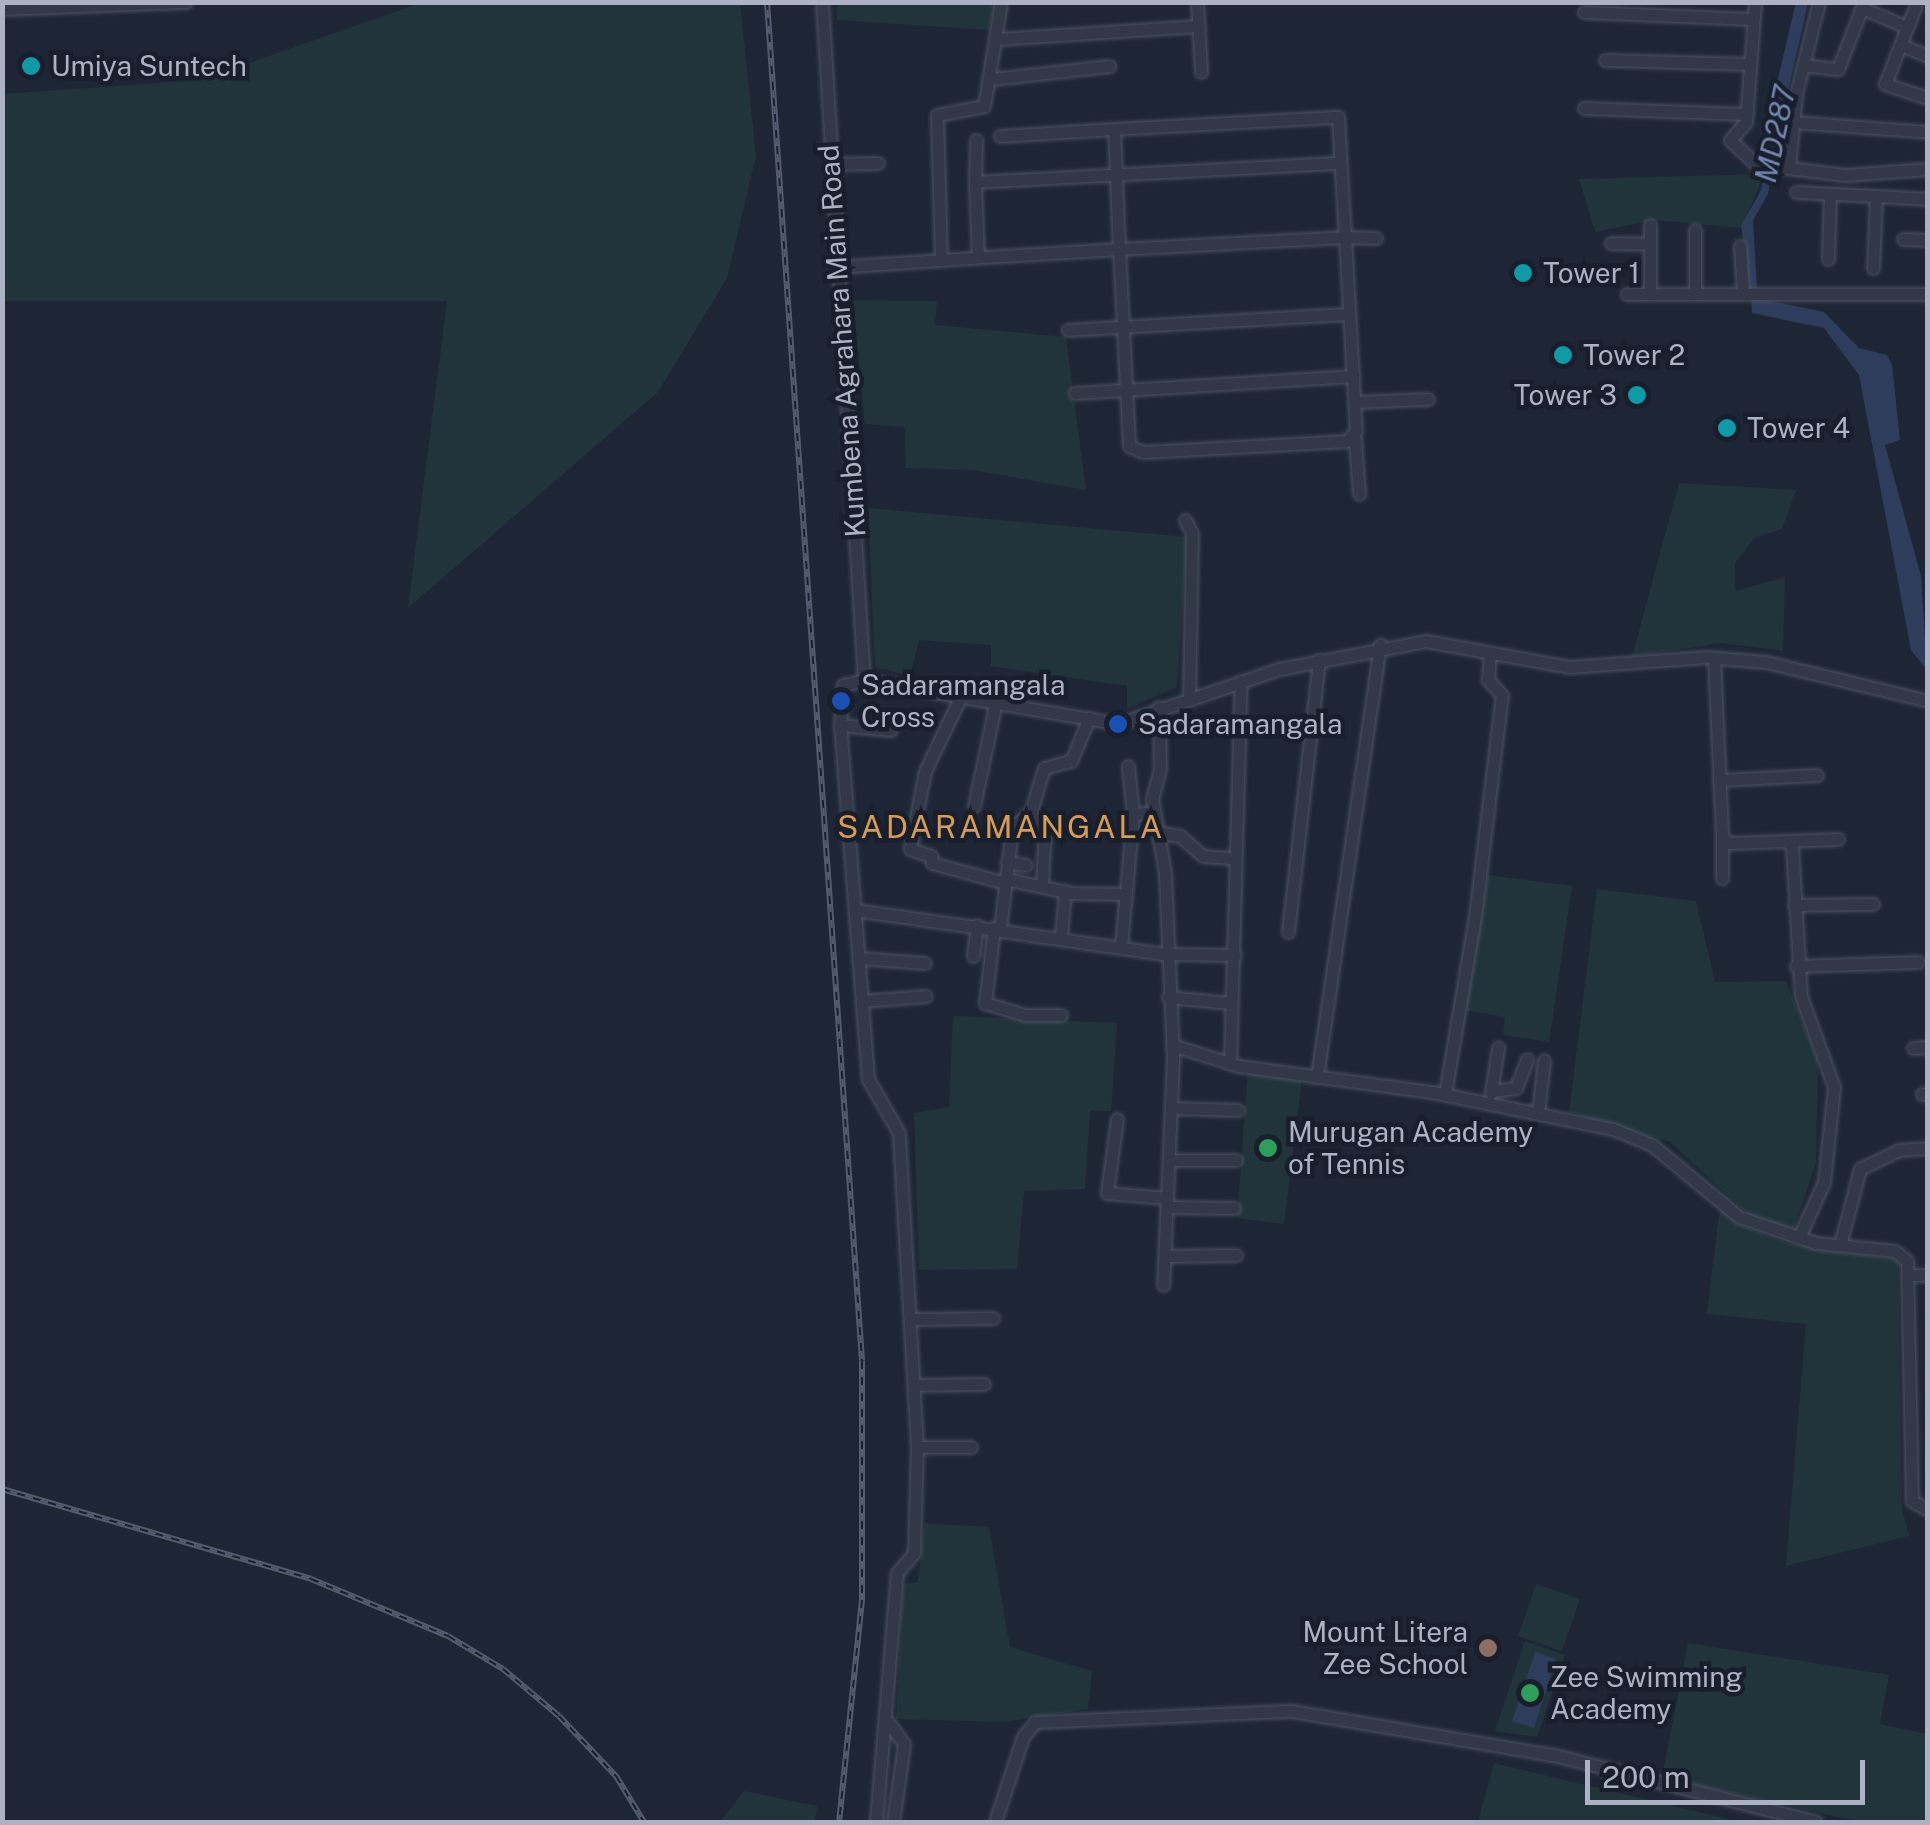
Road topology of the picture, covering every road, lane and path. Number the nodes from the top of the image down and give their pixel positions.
1 (186, 2) edge
2 (822, 2) edge
3 (1197, 2) edge
4 (1755, 2) edge
5 (1819, 2) edge
6 (1916, 2) edge
7 (1003, 3) edge
8 (1863, 5) edge
9 (2, 9) edge
10 (1584, 12) dead end
11 (1754, 19) junction
12 (1198, 26) junction
13 (1907, 26) junction
14 (997, 39) junction
15 (1900, 46) junction
16 (1928, 56) edge
17 (1605, 60) dead end
18 (1750, 64) junction
19 (1803, 65) junction
20 (1109, 66) dead end
21 (1202, 72) dead end
22 (992, 79) junction
23 (1928, 98) edge
24 (1584, 108) dead end
25 (1746, 114) junction
26 (1793, 122) junction
27 (1114, 130) junction
28 (1928, 132) edge
29 (1000, 136) dead end
30 (976, 140) dead end
31 (878, 162) dead end
32 (1340, 163) junction
33 (830, 164) junction
34 (1785, 167) junction
35 (1928, 169) edge
36 (1116, 175) junction
37 (975, 182) junction
38 (1796, 192) dead end
39 (1830, 194) junction
40 (1876, 196) junction
41 (1928, 199) edge
42 (1650, 225) dead end
43 (1696, 230) dead end
44 (1345, 237) junction
45 (1376, 238) dead end
46 (1903, 239) dead end
47 (1928, 240) edge
48 (1612, 243) dead end
49 (1650, 244) junction
50 (1740, 246) dead end
51 (1119, 250) junction
52 (978, 257) junction
53 (1828, 259) dead end
54 (940, 260) junction
55 (836, 268) junction
56 (1872, 268) dead end
57 (1628, 294) dead end
58 (1650, 294) junction
59 (1695, 294) junction
60 (1743, 294) junction
61 (1928, 294) edge
62 (1350, 314) junction
63 (1122, 325) junction
64 (1068, 330) dead end
65 (1353, 376) junction
66 (1126, 389) junction
67 (1075, 394) dead end
68 (1428, 400) dead end
69 (1354, 402) junction
70 (1355, 439) junction
71 (1360, 494) dead end
72 (1185, 520) dead end
73 (1380, 645) junction
74 (1490, 653) junction
75 (1714, 658) junction
76 (1320, 660) junction
77 (864, 680) junction
78 (1241, 681) junction
79 (961, 696) junction
80 (1189, 698) junction
81 (996, 701) junction
82 (1928, 701) edge
83 (1159, 707) junction
84 (1089, 718) junction
85 (840, 724) junction
86 (891, 730) dead end
87 (1128, 766) dead end
88 (1817, 775) dead end
89 (1719, 780) junction
90 (974, 806) dead end
91 (1154, 812) junction
92 (1029, 814) junction
93 (1134, 814) junction
94 (1157, 832) junction
95 (1722, 836) junction
96 (1838, 838) dead end
97 (1786, 840) junction
98 (1234, 858) junction
99 (1026, 864) dead end
100 (1004, 871) junction
101 (1722, 878) dead end
102 (1042, 884) junction
103 (1065, 891) junction
104 (1126, 894) junction
105 (1873, 904) dead end
106 (1794, 906) junction
107 (854, 910) junction
108 (977, 924) junction
109 (997, 929) junction
110 (1288, 932) dead end
111 (1061, 936) junction
112 (1121, 946) junction
113 (1164, 954) junction
114 (1234, 955) junction
115 (973, 956) dead end
116 (858, 958) junction
117 (1918, 962) dead end
118 (925, 963) dead end
119 (1796, 966) junction
120 (926, 996) dead end
121 (1168, 997) junction
122 (862, 1001) junction
123 (1230, 1003) junction
124 (1062, 1015) dead end
125 (1172, 1045) junction
126 (1928, 1047) edge
127 (1498, 1048) dead end
128 (1913, 1048) dead end
129 (1526, 1059) dead end
130 (1544, 1060) dead end
131 (1230, 1064) junction
132 (1317, 1076) junction
133 (1444, 1094) junction
134 (1491, 1096) junction
135 (1171, 1108) junction
136 (1238, 1110) dead end
137 (1538, 1113) junction
138 (1117, 1119) dead end
139 (1928, 1148) edge
140 (1169, 1160) junction
141 (1236, 1160) dead end
142 (1167, 1203) junction
143 (1234, 1208) dead end
144 (1799, 1237) junction
145 (1840, 1245) junction
146 (1236, 1255) dead end
147 (1166, 1256) junction
148 (1908, 1274) junction
149 (1928, 1274) edge
150 (1163, 1285) dead end
151 (993, 1318) dead end
152 (913, 1319) junction
153 (984, 1384) dead end
154 (915, 1385) junction
155 (1910, 1438) junction
156 (1928, 1438) edge
157 (917, 1446) junction
158 (971, 1447) dead end
159 (1928, 1510) edge
160 (888, 1722) junction
161 (876, 1822) edge
162 (894, 1822) edge
163 (996, 1822) edge
164 (1816, 1822) edge

1 - 9 street
2 - 33 street, Kumbena Agrahara Main Road
3 - 12 street
4 - 11 street
5 - 19 street
6 - 13 street
7 - 14 street
8 - 13 street
8 - 19 street
10 - 11 street
11 - 18 street
12 - 14 street
12 - 21 street
13 - 15 street
14 - 22 street
15 - 16 street
15 - 23 street
17 - 18 street
18 - 25 street
19 - 26 street
20 - 22 street
22 - 54 street
24 - 25 street
25 - 34 street
26 - 28 street
26 - 34 street
27 - 29 street
27 - 32 street
27 - 36 street
30 - 37 street
31 - 33 street
32 - 36 street
32 - 44 street
33 - 55 street, Kumbena Agrahara Main Road
34 - 35 street
36 - 37 street
36 - 51 street
37 - 52 street
38 - 39 street
39 - 40 street
39 - 53 street
40 - 41 street
40 - 56 street
42 - 49 street
43 - 59 street
44 - 45 street
44 - 51 street
44 - 62 street
46 - 47 street
48 - 49 street
49 - 58 street
50 - 60 street
51 - 52 street
51 - 63 street
52 - 54 street
54 - 55 street
55 - 77 street, Kumbena Agrahara Main Road
57 - 58 street
58 - 59 street
59 - 60 street
60 - 61 street
62 - 63 street
62 - 65 street
63 - 64 street
63 - 66 street
65 - 66 street
65 - 69 street
66 - 67 street
66 - 70 street
68 - 69 street
69 - 70 street
70 - 71 street
72 - 80 street
73 - 74 street
73 - 76 street
73 - 132 street
74 - 75 street
74 - 133 street
75 - 82 street
75 - 89 street
76 - 78 street
76 - 110 street
77 - 79 street
77 - 85 street
78 - 80 street
78 - 98 street
79 - 81 street
79 - 100 street
80 - 83 street
81 - 84 street
81 - 90 street
83 - 84 street
83 - 91 street
84 - 92 street
85 - 86 street
85 - 107 street
87 - 93 street
88 - 89 street
89 - 95 street
91 - 93 street
91 - 94 street
92 - 100 street
92 - 102 street
93 - 104 street
94 - 98 street
94 - 113 street
95 - 97 street
95 - 101 street
96 - 97 street
97 - 106 street
98 - 114 street
99 - 100 street
100 - 102 street
100 - 109 street
102 - 103 street
103 - 104 street
103 - 111 street
104 - 112 street
105 - 106 street
106 - 119 street
107 - 108 street
107 - 116 street
108 - 109 street
108 - 115 street
109 - 111 street
109 - 124 street
111 - 112 street
112 - 113 street
113 - 114 street
113 - 121 street
114 - 123 street
116 - 118 street
116 - 122 street
117 - 119 street
119 - 144 street
120 - 122 street
121 - 123 street
121 - 125 street
122 - 152 street
123 - 131 street
125 - 131 street
125 - 135 street
126 - 128 street
127 - 134 street
129 - 134 street
130 - 137 street
131 - 132 street
132 - 133 street
133 - 134 street
134 - 137 street
135 - 136 street
135 - 140 street
137 - 144 street
138 - 142 street
139 - 145 street
140 - 141 street
140 - 142 street
142 - 143 street
142 - 147 street
144 - 145 street
145 - 148 street
146 - 147 street
147 - 150 street
148 - 149 street
148 - 155 street
151 - 152 street
152 - 154 street
153 - 154 street
154 - 157 street
155 - 156 street
155 - 159 street
157 - 158 street
157 - 160 street
160 - 161 street
160 - 162 street
163 - 164 street

